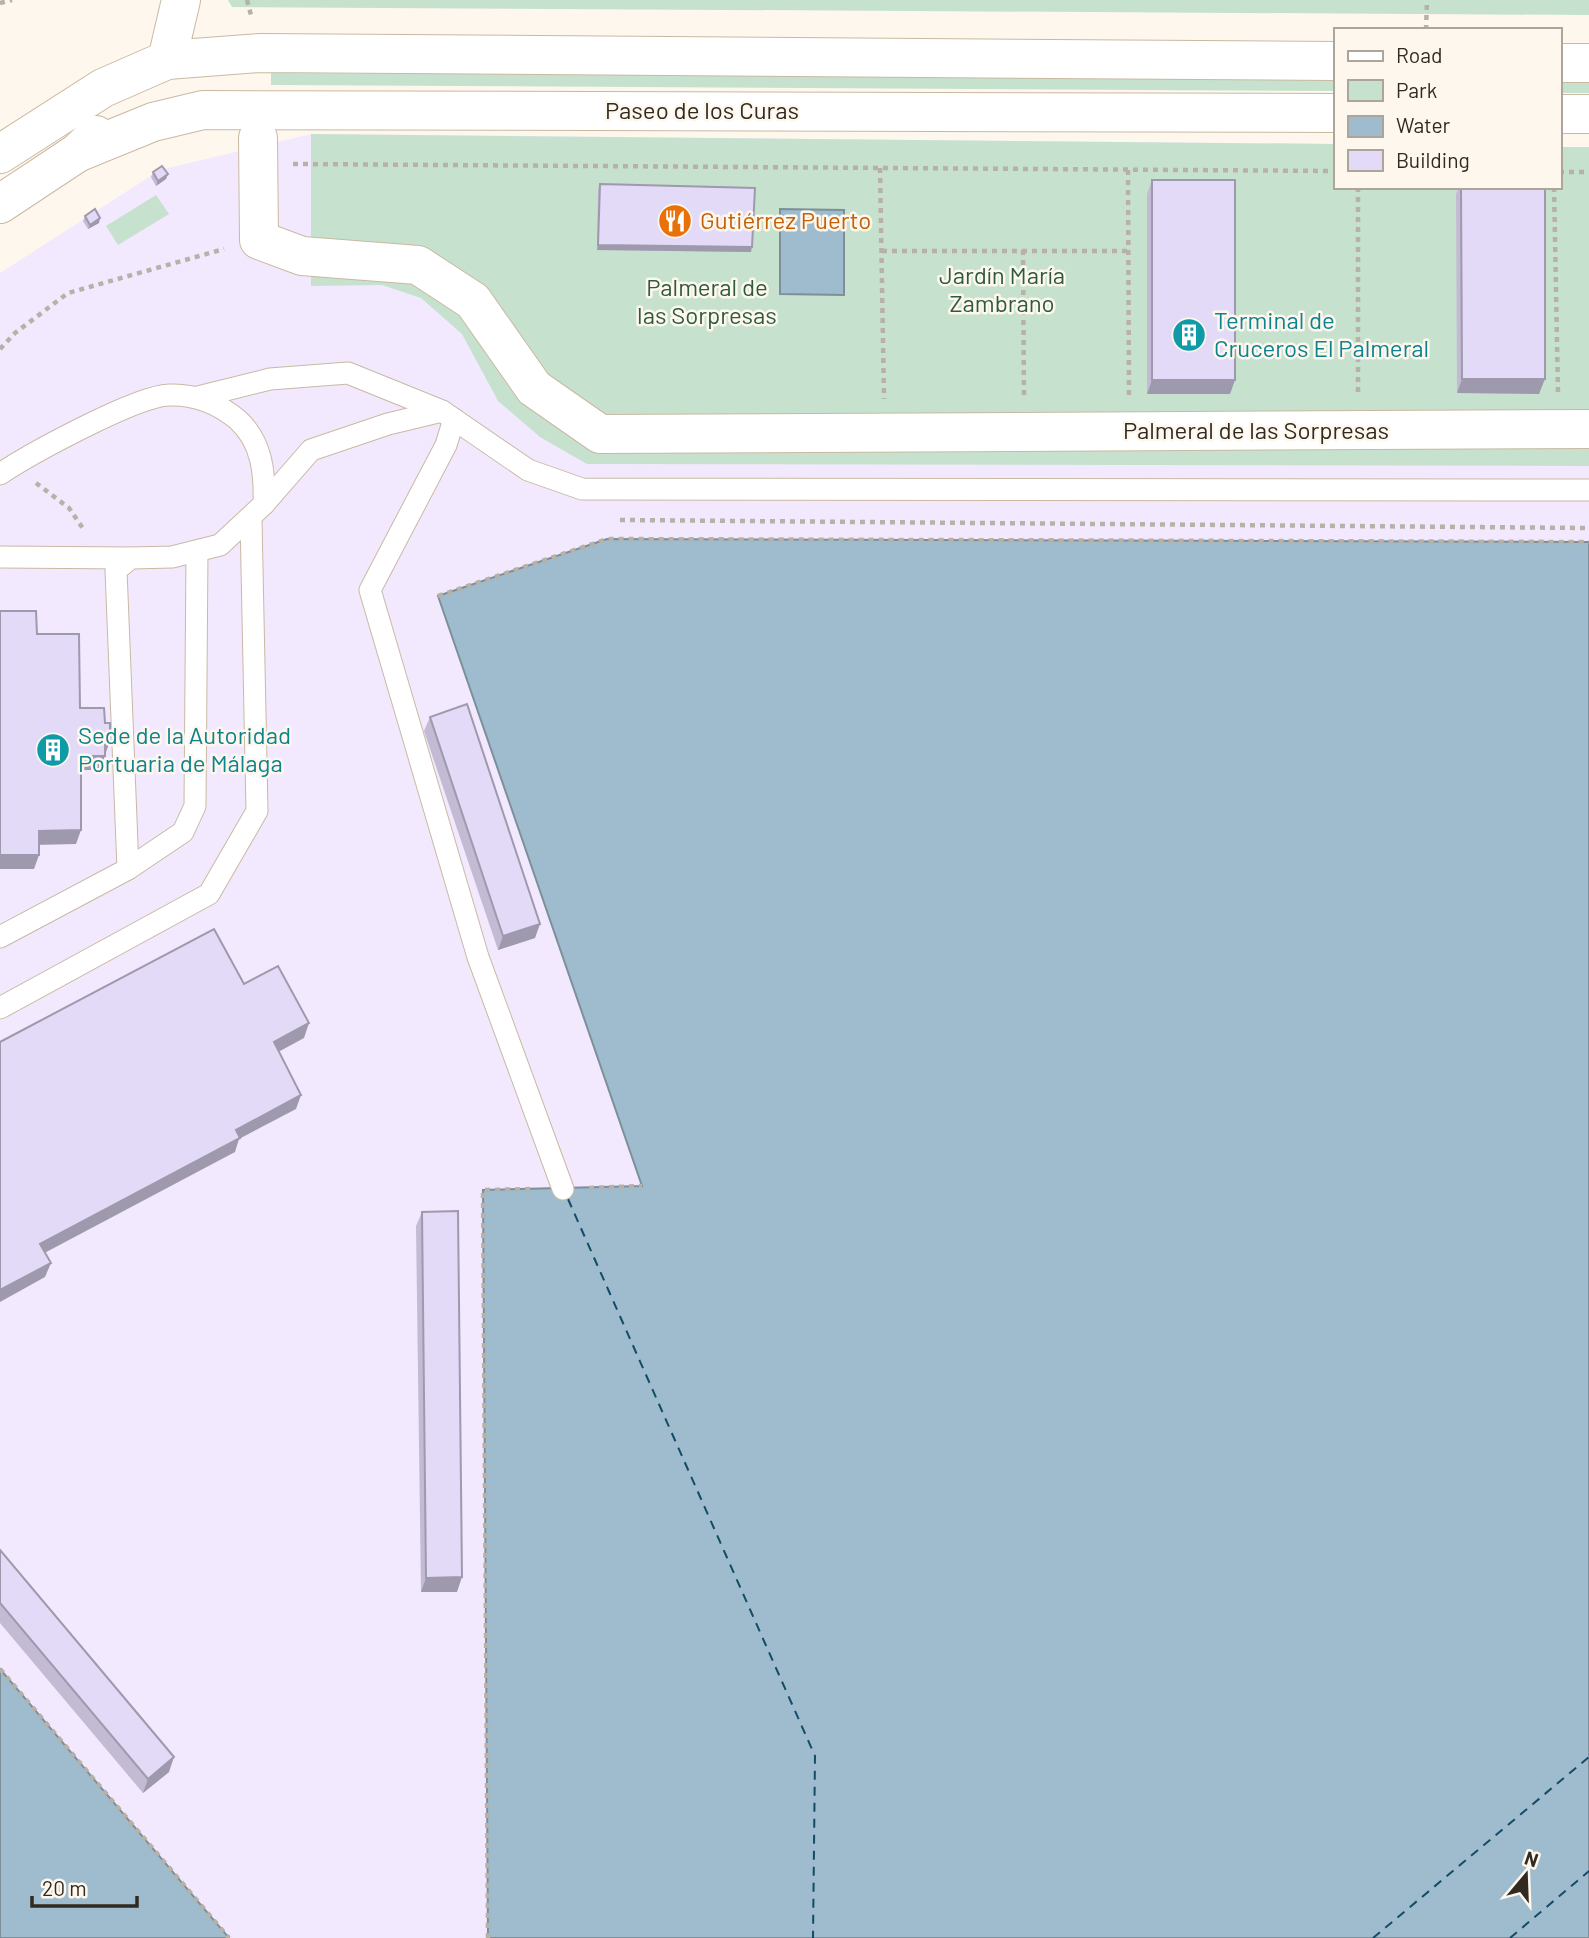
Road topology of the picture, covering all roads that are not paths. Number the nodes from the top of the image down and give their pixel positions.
1 (181, 0) edge
2 (167, 60) junction
3 (1334, 61) edge
4 (1561, 63) edge
5 (1589, 63) edge
6 (1334, 114) edge
7 (1561, 114) edge
8 (1589, 114) edge
9 (258, 138) dead end
10 (77, 153) junction
11 (0, 154) edge
12 (0, 204) edge
13 (198, 397) junction
14 (448, 415) junction
15 (1574, 429) edge
16 (0, 474) edge
17 (1589, 490) edge
18 (257, 511) junction
19 (197, 552) junction
20 (0, 557) edge
21 (131, 558) junction
22 (128, 869) junction
23 (0, 937) edge
24 (0, 1008) edge
25 (563, 1189) road end

1 - 2 main road
2 - 3 main road
2 - 10 main road
2 - 11 main road
4 - 5 main road
6 - 10 main road, Paseo de los Curas
7 - 8 main road
9 - 15 main road, Palmeral de las Sorpresas
10 - 12 main road
13 - 14 lane
13 - 16 lane
13 - 18 lane
14 - 17 lane
14 - 18 lane
14 - 25 lane
18 - 19 lane
18 - 24 lane
19 - 21 lane
19 - 22 lane
20 - 21 lane
21 - 22 lane
22 - 23 lane

